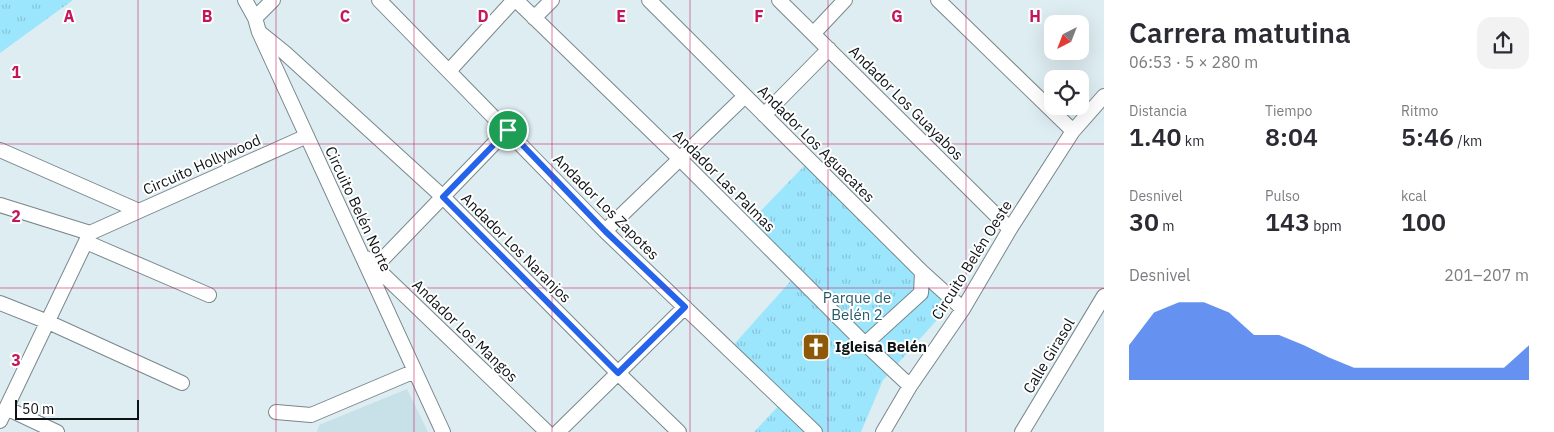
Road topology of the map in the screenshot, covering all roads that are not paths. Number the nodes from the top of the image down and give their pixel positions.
1 (245, 0) edge
2 (273, 0) edge
3 (379, 0) edge
4 (515, 0) edge
5 (552, 0) edge
6 (649, 0) edge
7 (779, 0) edge
8 (845, 0) edge
9 (938, 0) edge
10 (534, 18) junction
11 (257, 25) junction
12 (813, 34) junction
13 (829, 49) junction
14 (449, 71) junction
15 (745, 96) junction
16 (1104, 96) edge
17 (764, 115) junction
18 (508, 130) junction
19 (1073, 131) junction
20 (307, 136) junction
21 (0, 150) edge
22 (680, 160) junction
23 (443, 197) junction
24 (0, 205) edge
25 (139, 211) junction
26 (1010, 229) junction
27 (605, 231) junction
28 (88, 237) junction
29 (360, 253) junction
30 (375, 267) junction
31 (922, 272) junction
32 (209, 295) dead end
33 (1104, 296) edge
34 (0, 303) edge
35 (685, 307) junction
36 (962, 309) junction
37 (48, 322) junction
38 (865, 344) junction
39 (415, 371) junction
40 (618, 373) junction
41 (182, 383) dead end
42 (910, 386) junction
43 (6, 408) junction
44 (276, 412) dead end
45 (0, 421) edge
46 (57, 432) edge
47 (443, 432) edge
48 (548, 432) edge
49 (558, 432) edge
50 (680, 432) edge
51 (815, 432) edge
52 (883, 432) edge
53 (1022, 432) edge

1 - 11 street, Circuito Belén Norte
2 - 11 street
3 - 14 street, Andador Los Zapotes
4 - 10 street, Andador Las Palmas
4 - 14 street
5 - 10 street
6 - 15 street, Andador Los Aguacates
7 - 12 street, Andador Los Guayabos
8 - 12 street
9 - 19 street
10 - 22 street, Andador Las Palmas
11 - 20 street, Circuito Belén Norte
11 - 23 street, Andador Los Naranjos
12 - 13 street, Andador Los Guayabos
13 - 17 street
13 - 26 street, Andador Los Guayabos
14 - 18 street, Andador Los Zapotes
15 - 17 street, Andador Los Aguacates
15 - 22 street
16 - 19 street, Circuito Belén Oeste
17 - 31 street, Andador Los Aguacates
18 - 23 street
18 - 27 street, Andador Los Zapotes
19 - 26 street, Circuito Belén Oeste
20 - 25 street, Circuito Hollywood
20 - 29 street, Circuito Belén Norte
21 - 25 street, Circuito Hollywood
22 - 27 street
22 - 38 street, Andador Las Palmas
23 - 30 street
23 - 40 street, Andador Los Naranjos
24 - 28 street
25 - 28 street
26 - 36 street, Circuito Belén Oeste
27 - 35 street, Andador Los Zapotes
28 - 32 street
28 - 37 street
29 - 30 street, Andador Los Mangos
29 - 39 street, Circuito Belén Norte
30 - 48 street, Andador Los Mangos
31 - 36 street, Andador Los Aguacates
31 - 38 street
33 - 53 street, Calle Girasol
34 - 37 street
35 - 40 street
35 - 51 street, Andador Los Zapotes
36 - 42 street, Circuito Belén Oeste
37 - 41 street
37 - 43 street
38 - 42 street, Andador Las Palmas
39 - 44 street
39 - 47 street, Circuito Belén Norte
40 - 49 street
40 - 50 street, Andador Los Naranjos
42 - 52 street, Circuito Belén Oeste
43 - 45 street
43 - 46 street

